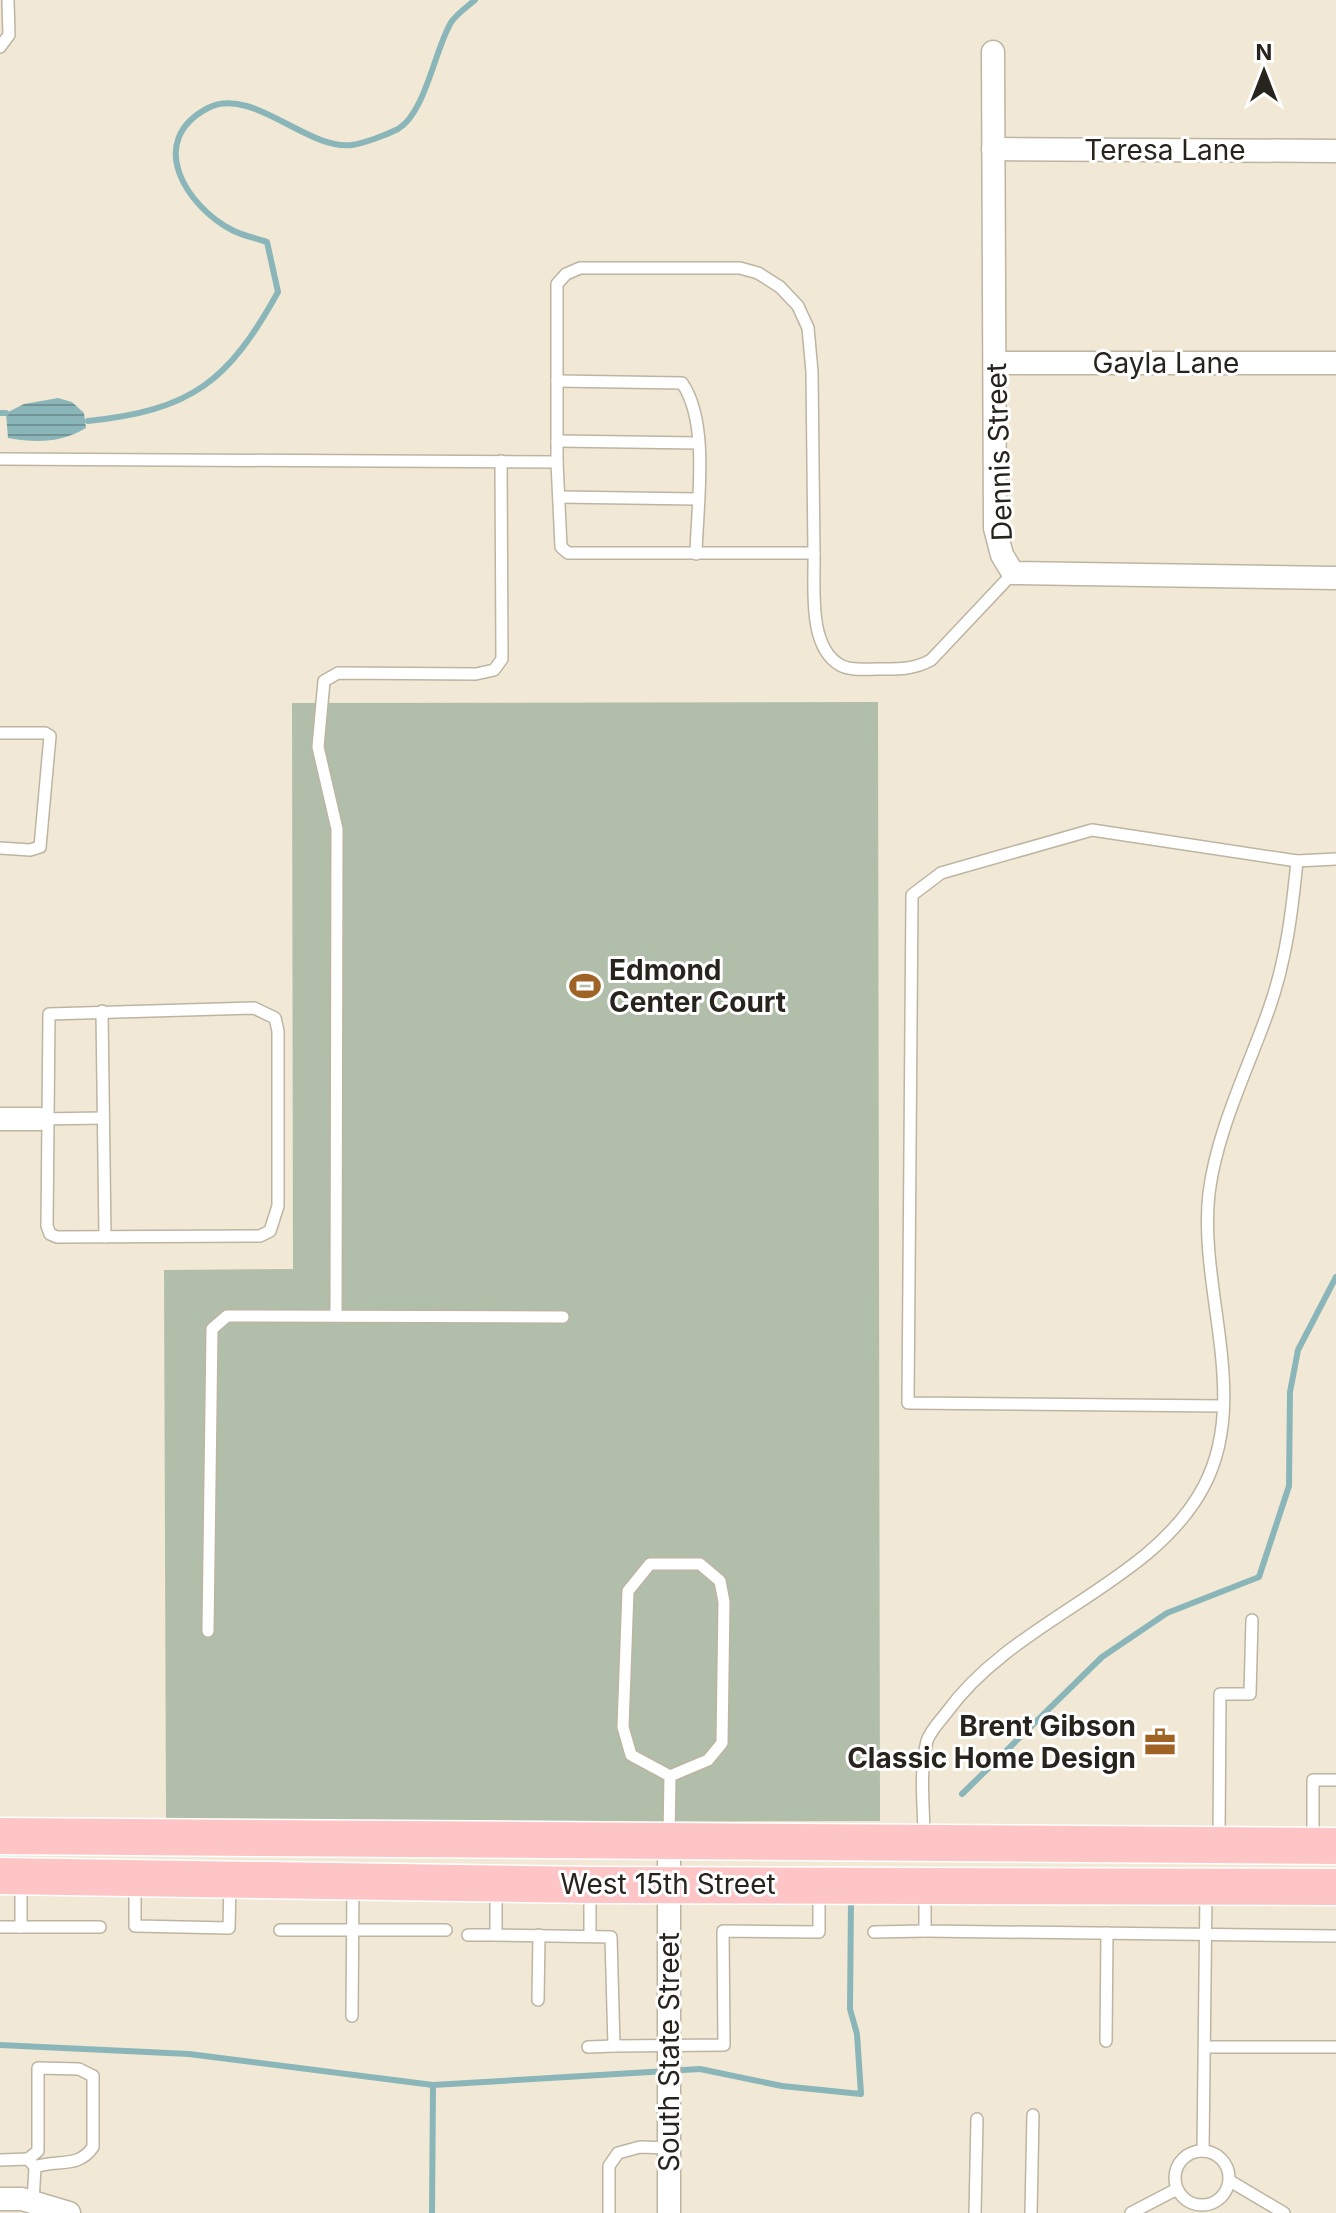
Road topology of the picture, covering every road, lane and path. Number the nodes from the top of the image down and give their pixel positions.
1 (8, 0) edge
2 (0, 47) edge
3 (993, 52) dead end
4 (993, 149) junction
5 (1336, 151) edge
6 (995, 363) junction
7 (1336, 363) edge
8 (557, 381) junction
9 (557, 441) junction
10 (698, 443) junction
11 (0, 459) edge
12 (501, 461) junction
13 (557, 462) junction
14 (559, 497) junction
15 (697, 499) junction
16 (814, 553) junction
17 (696, 554) junction
18 (1013, 573) junction
19 (1336, 578) edge
20 (0, 733) edge
21 (0, 848) edge
22 (1336, 859) edge
23 (1297, 861) junction
24 (102, 1011) junction
25 (103, 1118) junction
26 (0, 1119) edge
27 (44, 1119) junction
28 (105, 1237) junction
29 (336, 1315) junction
30 (563, 1317) dead end
31 (1222, 1406) junction
32 (1252, 1620) dead end
33 (208, 1631) dead end
34 (670, 1776) junction
35 (1336, 1780) edge
36 (0, 1836) edge
37 (669, 1843) junction
38 (924, 1843) junction
39 (1219, 1845) junction
40 (1324, 1846) edge
41 (11, 1876) edge
42 (134, 1878) junction
43 (230, 1880) junction
44 (353, 1882) junction
45 (926, 1883) junction
46 (496, 1884) junction
47 (819, 1884) junction
48 (590, 1885) junction
49 (669, 1885) junction
50 (1206, 1886) junction
51 (1336, 1887) edge
52 (0, 1927) edge
53 (21, 1927) junction
54 (100, 1927) dead end
55 (280, 1930) dead end
56 (353, 1930) junction
57 (446, 1930) dead end
58 (925, 1931) junction
59 (874, 1932) dead end
60 (1107, 1933) junction
61 (1206, 1934) junction
62 (468, 1935) dead end
63 (496, 1935) junction
64 (539, 1935) junction
65 (590, 1936) junction
66 (1336, 1936) edge
67 (538, 2000) dead end
68 (352, 2016) dead end
69 (1106, 2041) dead end
70 (614, 2046) junction
71 (588, 2047) dead end
72 (669, 2047) junction
73 (1205, 2047) junction
74 (1336, 2047) edge
75 (1033, 2115) dead end
76 (977, 2119) dead end
77 (669, 2148) junction
78 (1203, 2151) junction
79 (0, 2160) edge
80 (32, 2163) junction
81 (1230, 2181) junction
82 (1177, 2189) junction
83 (0, 2199) edge
84 (33, 2202) junction
85 (69, 2213) edge
86 (609, 2213) edge
87 (669, 2213) edge
88 (975, 2213) edge
89 (1031, 2213) edge
90 (1131, 2213) edge
91 (1284, 2213) edge

1 - 2 lane
3 - 4 street, Dennis Street
4 - 5 street, Teresa Lane
4 - 6 street, Dennis Street
6 - 7 street, Gayla Lane
6 - 18 street, Dennis Street
8 - 9 lane
8 - 10 lane
8 - 16 lane
9 - 10 lane
9 - 13 lane
10 - 15 lane
11 - 12 lane
12 - 13 lane
12 - 29 lane
13 - 14 lane
14 - 15 lane
14 - 17 lane
15 - 17 lane
16 - 17 lane
16 - 18 lane
18 - 19 street, Dennis Street
20 - 21 lane
22 - 23 lane
23 - 31 lane
23 - 31 lane
24 - 25 lane
24 - 27 lane
24 - 28 lane
25 - 27 lane
25 - 28 lane
26 - 27 street
27 - 28 lane
29 - 30 lane
29 - 33 lane
31 - 38 lane
32 - 39 lane
34 - 34 lane
34 - 37 lane
35 - 40 lane
36 - 37 main road, West 15th Street
37 - 38 main road, West 15th Street
37 - 49 street, South State Street
38 - 39 main road, West 15th Street
39 - 40 main road, West 15th Street
41 - 42 main road, West 15th Street
41 - 53 lane
42 - 43 main road, West 15th Street
42 - 43 lane
43 - 44 main road, West 15th Street
44 - 46 main road, West 15th Street
44 - 56 lane
45 - 47 main road, West 15th Street
45 - 50 main road, West 15th Street
45 - 58 lane
46 - 48 main road, West 15th Street
46 - 63 lane
47 - 49 main road, West 15th Street
47 - 72 lane
48 - 49 main road, West 15th Street
48 - 65 lane
49 - 72 street, South State Street
50 - 51 main road, West 15th Street
50 - 61 lane
52 - 53 lane
53 - 54 lane
55 - 56 lane
56 - 57 lane
56 - 68 lane
58 - 59 lane
58 - 60 lane
60 - 61 lane
60 - 69 lane
61 - 66 lane
61 - 73 lane
62 - 63 lane
63 - 64 lane
64 - 65 lane
64 - 67 lane
65 - 70 lane
70 - 71 lane
70 - 72 lane
72 - 77 street, South State Street
73 - 74 lane
73 - 78 lane
75 - 89 lane
76 - 88 lane
77 - 86 lane
77 - 87 street, South State Street
78 - 81 lane
78 - 82 lane
79 - 80 lane
80 - 80 lane
80 - 84 lane
81 - 82 lane
81 - 91 lane
82 - 90 lane
83 - 84 street
84 - 85 street

